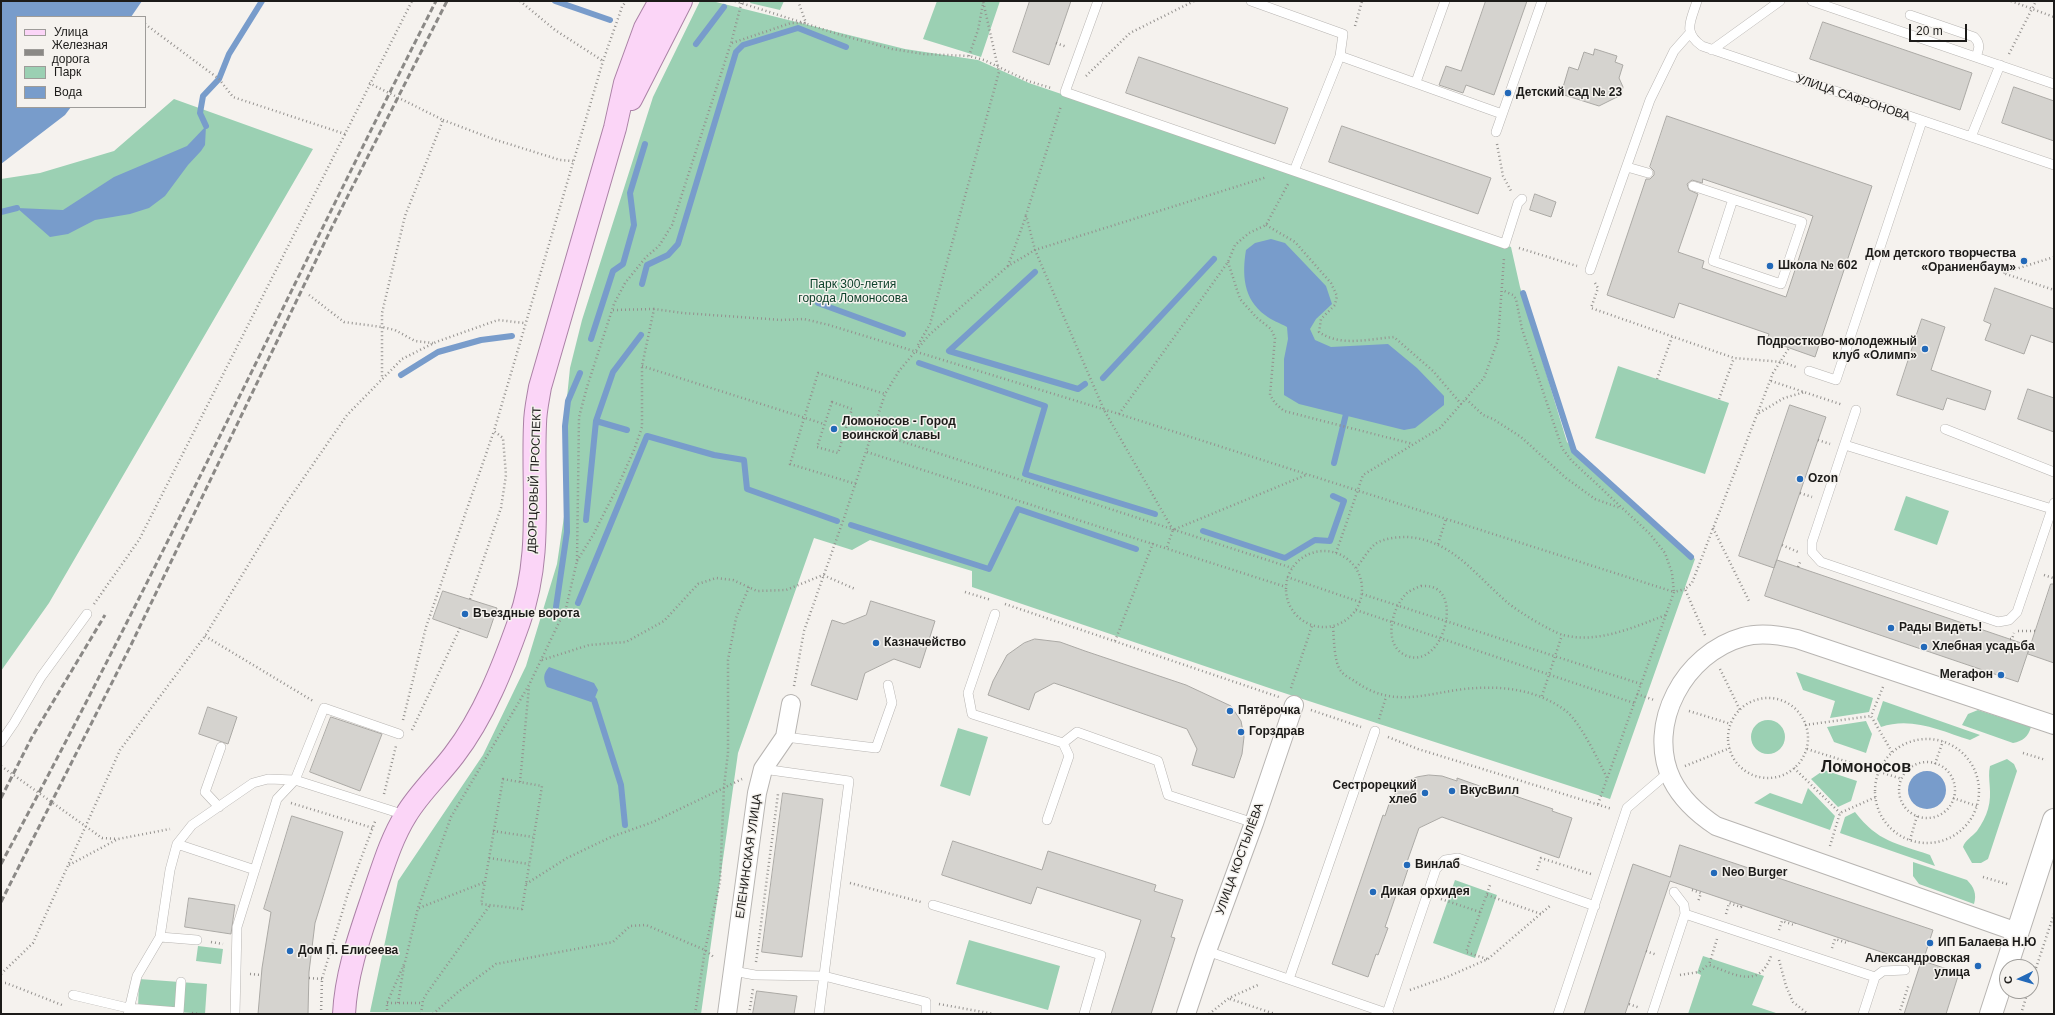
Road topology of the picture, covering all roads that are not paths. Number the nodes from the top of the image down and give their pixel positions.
1 (660, 1) edge
2 (681, 1) edge
3 (1098, 1) edge
4 (1251, 1) edge
5 (1445, 1) edge
6 (1542, 1) edge
7 (1697, 1) edge
8 (1780, 1) edge
9 (1818, 2) edge
10 (1910, 16) dead end
11 (1926, 21) junction
12 (1951, 30) junction
13 (1689, 34) junction
14 (1920, 38) junction
15 (1946, 47) junction
16 (1712, 50) junction
17 (1340, 56) junction
18 (1976, 57) junction
19 (2002, 66) junction
20 (1416, 82) junction
21 (2054, 84) edge
22 (1502, 114) junction
23 (1922, 121) junction
24 (615, 128) junction
25 (1496, 132) road end
26 (1971, 137) junction
27 (2054, 166) edge
28 (1627, 167) junction
29 (1293, 170) junction
30 (1648, 173) dead end
31 (1692, 186) dead end
32 (1733, 199) junction
33 (1520, 201) road end
34 (1590, 270) road end
35 (1809, 371) road end
36 (1856, 410) road end
37 (1945, 429) dead end
38 (1845, 445) junction
39 (2054, 472) edge
40 (2053, 506) edge
41 (87, 614) road end
42 (995, 614) dead end
43 (888, 685) dead end
44 (1292, 698) road end
45 (791, 704) road end
46 (2054, 725) edge
47 (1374, 731) road end
48 (399, 734) road end
49 (785, 737) junction
50 (1, 742) edge
51 (1063, 743) junction
52 (221, 747) dead end
53 (772, 771) junction
54 (1669, 772) junction
55 (295, 780) junction
56 (219, 807) junction
57 (405, 815) junction
58 (1047, 820) dead end
59 (2054, 820) edge
60 (1254, 823) junction
61 (177, 844) junction
62 (2047, 862) edge
63 (254, 870) junction
64 (1674, 892) dead end
65 (933, 905) road end
66 (1595, 906) junction
67 (1685, 914) junction
68 (2017, 932) junction
69 (160, 937) junction
70 (197, 940) road end
71 (1206, 950) junction
72 (1905, 970) road end
73 (733, 971) junction
74 (824, 976) junction
75 (1875, 977) junction
76 (1289, 979) junction
77 (181, 982) dead end
78 (73, 995) dead end
79 (128, 1011) edge
80 (235, 1014) edge
81 (344, 1014) edge
82 (727, 1014) edge
83 (819, 1014) edge
84 (926, 1014) edge
85 (1084, 1014) edge
86 (1186, 1014) edge
87 (1388, 1014) edge
88 (1558, 1014) edge
89 (1652, 1014) edge
90 (1863, 1014) edge
91 (1991, 1014) edge

1 - 24 main road, ДВОРЦОВЫЙ ПРОСПЕКТ
2 - 24 main road, ДВОРЦОВЫЙ ПРОСПЕКТ
3 - 29 lane
4 - 17 lane
5 - 20 lane
6 - 22 lane
7 - 13 lane
8 - 16 lane
9 - 14 lane
10 - 11 lane
11 - 12 lane
11 - 14 lane
12 - 15 lane
12 - 18 lane
13 - 16 lane, УЛИЦА САФРОНОВА
13 - 28 lane
14 - 15 lane
15 - 18 lane
16 - 23 lane, УЛИЦА САФРОНОВА
17 - 20 lane
17 - 29 lane
18 - 19 lane
19 - 21 lane
19 - 26 lane
20 - 22 lane
22 - 25 lane
23 - 26 lane, УЛИЦА САФРОНОВА
23 - 35 lane
24 - 57 main road, ДВОРЦОВЫЙ ПРОСПЕКТ
26 - 27 lane, УЛИЦА САФРОНОВА
28 - 30 lane
28 - 34 lane
29 - 33 lane
31 - 32 lane
32 - 32 lane
36 - 38 lane
37 - 39 lane
38 - 40 lane
38 - 40 lane
41 - 50 lane
42 - 51 lane
43 - 49 lane
44 - 60 street, УЛИЦА КОСТЫЛЁВА
45 - 49 street, ЕЛЕНИНСКАЯ УЛИЦА
46 - 54 street
47 - 76 lane
48 - 55 lane
49 - 53 street, ЕЛЕНИНСКАЯ УЛИЦА
51 - 58 lane
51 - 60 lane
52 - 56 lane
53 - 73 street, ЕЛЕНИНСКАЯ УЛИЦА
53 - 74 lane
54 - 66 lane
54 - 68 street
55 - 56 lane
55 - 57 lane
55 - 63 lane
56 - 61 lane
57 - 81 main road, ДВОРЦОВЫЙ ПРОСПЕКТ
59 - 62 main road
60 - 71 street, УЛИЦА КОСТЫЛЁВА
61 - 63 lane
61 - 69 lane
62 - 68 main road
63 - 80 lane
64 - 67 lane
65 - 85 lane
66 - 87 lane
66 - 88 lane
67 - 75 lane
67 - 89 lane
68 - 91 main road
69 - 70 lane
69 - 79 lane
71 - 76 lane
71 - 86 street, УЛИЦА КОСТЫЛЁВА
72 - 75 lane
73 - 74 lane
73 - 82 street, ЕЛЕНИНСКАЯ УЛИЦА
74 - 83 lane
74 - 84 lane
75 - 90 lane
76 - 87 lane
77 - 79 lane
78 - 79 lane

